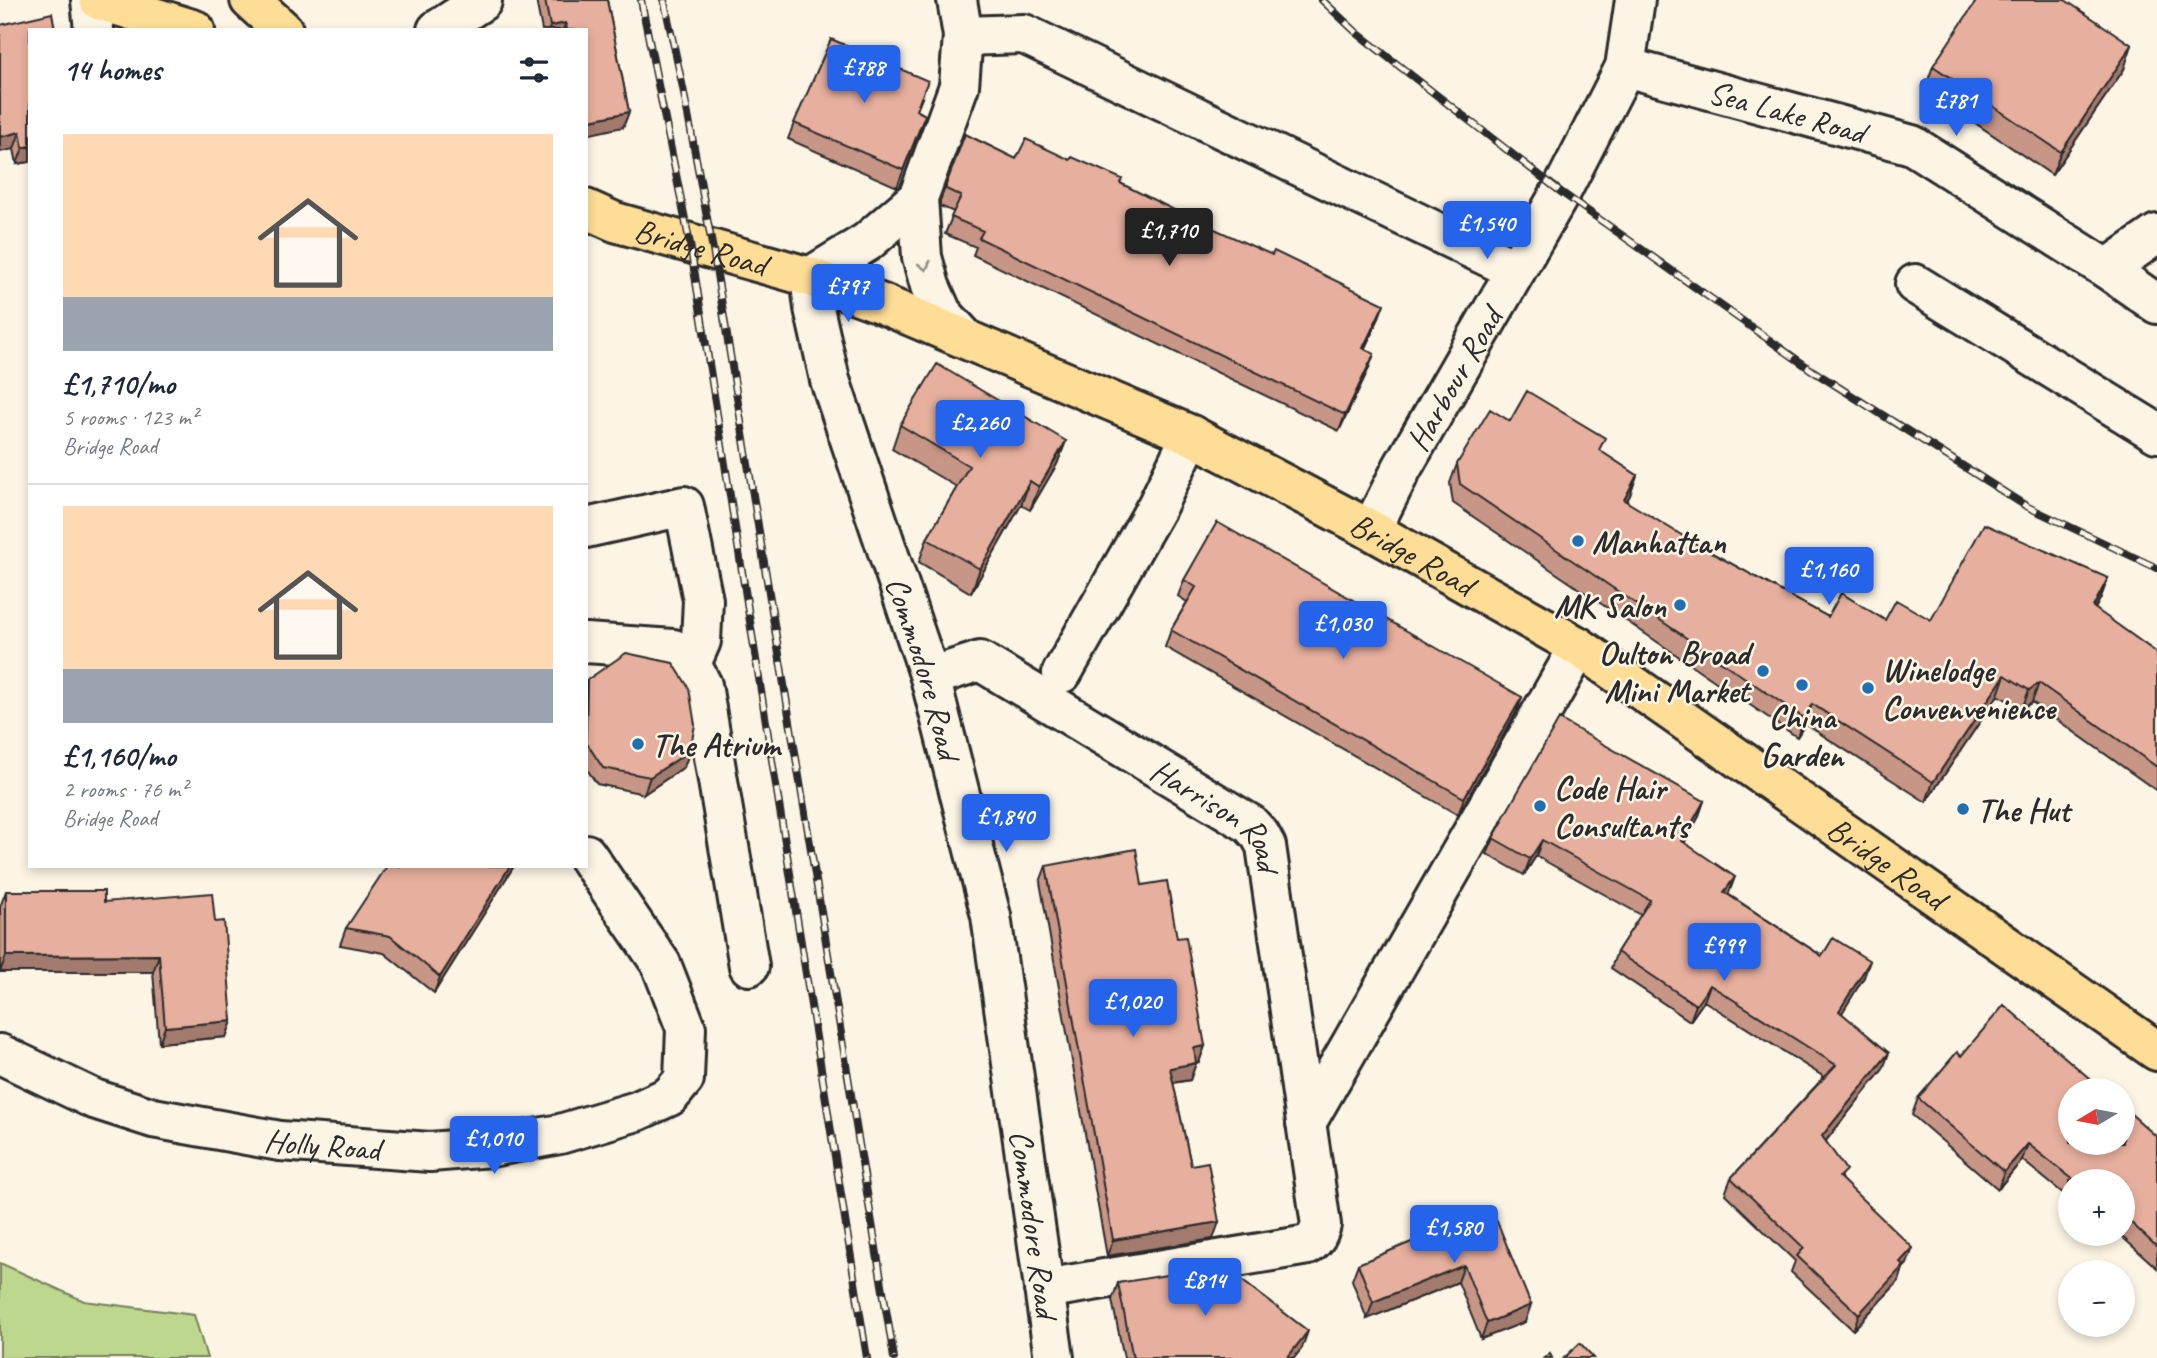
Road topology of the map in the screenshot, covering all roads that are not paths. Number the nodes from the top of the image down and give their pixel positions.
1 (91, 0) edge
2 (99, 0) edge
3 (250, 0) edge
4 (1635, 0) edge
5 (482, 1) edge
6 (960, 18) edge
7 (94, 28) edge
8 (189, 28) edge
9 (281, 28) edge
10 (440, 28) edge
11 (1625, 67) junction
12 (918, 198) junction
13 (588, 210) edge
14 (2157, 234) edge
15 (2107, 269) junction
16 (1516, 270) junction
17 (810, 277) junction
18 (1915, 284) dead end
19 (2157, 304) edge
20 (965, 338) junction
21 (2157, 433) edge
22 (1191, 435) junction
23 (588, 528) edge
24 (1370, 530) junction
25 (588, 643) edge
26 (1578, 648) junction
27 (691, 664) junction
28 (1062, 673) dead end
29 (930, 677) junction
30 (588, 857) edge
31 (748, 966) dead end
32 (2157, 1051) edge
33 (0, 1054) edge
34 (1306, 1123) junction
35 (1044, 1289) junction
36 (1054, 1358) edge

1 - 7 street
2 - 8 highway
3 - 9 highway
4 - 11 street, Harbour Road
5 - 10 street
6 - 12 street
6 - 16 street
11 - 15 street, Sea Lake Road
11 - 16 street, Harbour Road
12 - 17 street
12 -> 20 street
13 - 17 highway, Bridge Road
14 - 15 street
15 - 19 street, Sea Lake Road
16 - 24 street, Harbour Road
17 - 20 highway, Bridge Road
17 - 29 street, Commodore Road
18 - 21 street
20 - 22 highway, Bridge Road
22 - 24 highway, Bridge Road
22 - 28 street
23 - 27 street
24 - 26 highway, Bridge Road
25 - 27 street
26 - 32 highway, Bridge Road
26 - 34 street
27 - 31 street
29 - 34 street, Harrison Road
29 - 35 street, Commodore Road
30 - 33 street, Holly Road
34 - 35 street, Harrison Road
35 - 36 street, Commodore Road

